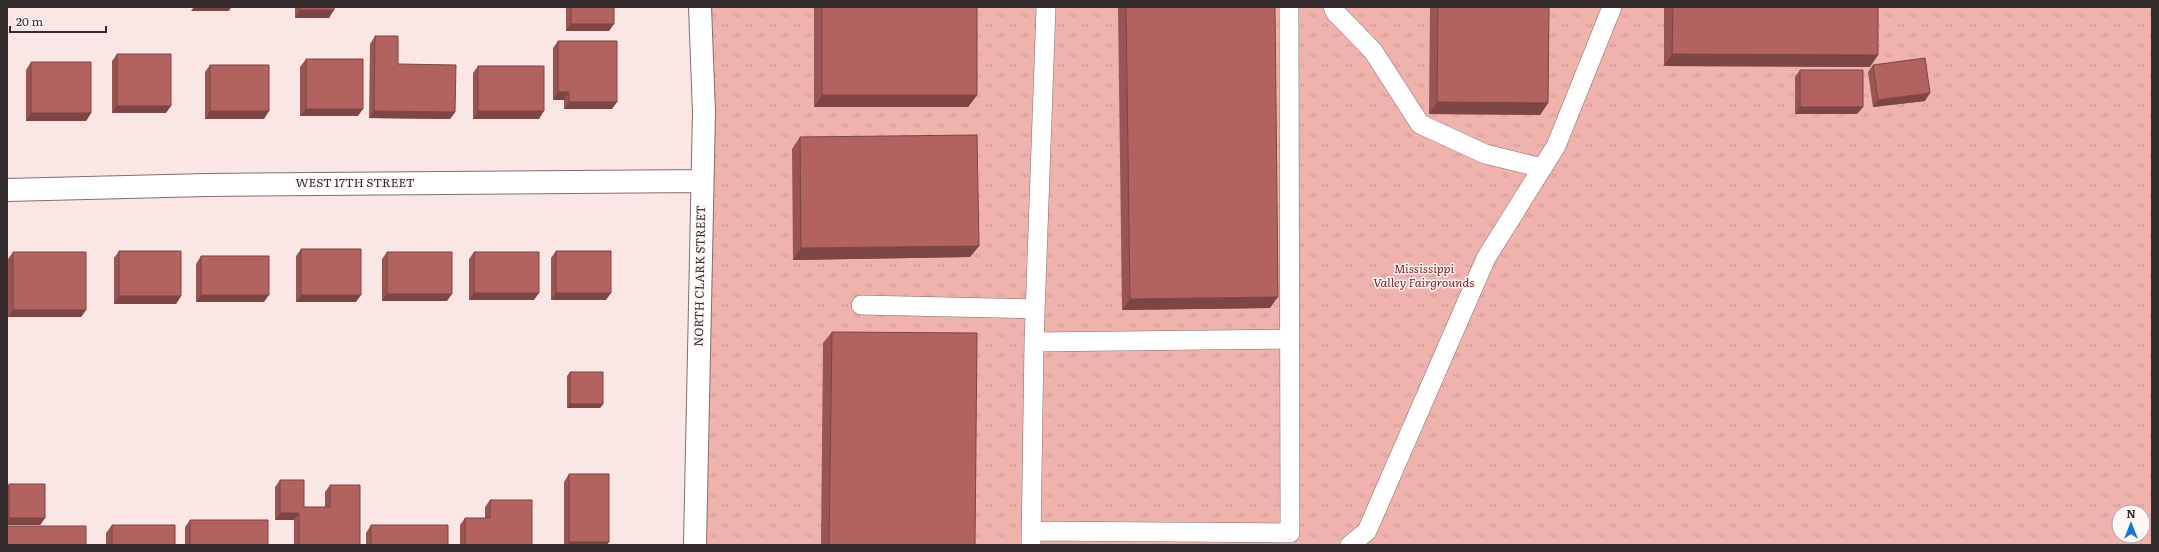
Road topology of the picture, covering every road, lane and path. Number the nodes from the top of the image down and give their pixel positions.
1 (700, 7) edge
2 (1046, 7) edge
3 (1289, 7) edge
4 (1333, 7) edge
5 (1612, 7) edge
6 (1542, 168) junction
7 (702, 181) junction
8 (7, 190) edge
9 (861, 305) dead end
10 (1035, 309) junction
11 (1289, 339) junction
12 (1034, 342) junction
13 (1031, 538) edge
14 (1293, 539) edge
15 (695, 545) edge
16 (1350, 545) edge

1 - 7 street, NORTH CLARK STREET
2 - 10 lane
3 - 11 lane
4 - 6 lane
5 - 6 lane
6 - 16 lane
7 - 8 street, WEST 17TH STREET
7 - 15 street, NORTH CLARK STREET
9 - 10 lane
10 - 12 lane
11 - 12 lane
11 - 14 lane
12 - 13 lane
13 - 14 lane

